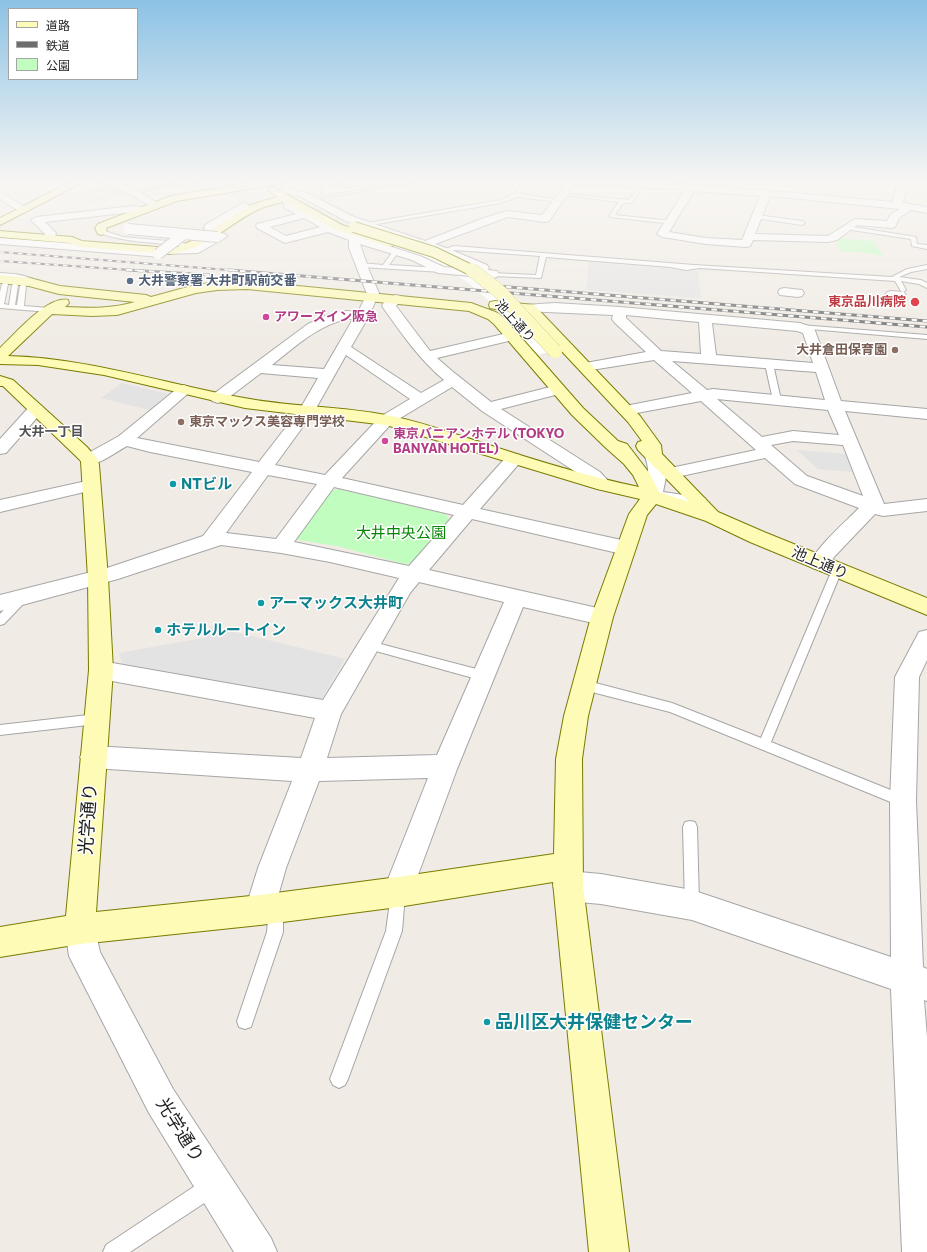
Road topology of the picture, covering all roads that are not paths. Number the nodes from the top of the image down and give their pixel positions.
1 (55, 238) edge
2 (75, 238) edge
3 (126, 238) edge
4 (150, 238) edge
5 (188, 238) edge
6 (195, 238) edge
7 (215, 238) edge
8 (354, 238) edge
9 (371, 238) edge
10 (378, 238) edge
11 (397, 238) edge
12 (440, 238) edge
13 (690, 238) edge
14 (748, 238) edge
15 (805, 238) edge
16 (831, 238) edge
17 (914, 238) edge
18 (72, 240) junction
19 (0, 241) edge
20 (426, 244) junction
21 (190, 246) junction
22 (927, 247) edge
23 (157, 251) junction
24 (396, 251) junction
25 (444, 251) junction
26 (543, 255) junction
27 (416, 258) junction
28 (384, 267) junction
29 (927, 267) edge
30 (362, 269) junction
31 (442, 270) junction
32 (493, 274) junction
33 (897, 279) junction
34 (7, 282) edge
35 (40, 286) junction
36 (927, 286) edge
37 (784, 292) dead end
38 (798, 293) dead end
39 (898, 293) dead end
40 (103, 294) junction
41 (372, 294) junction
42 (129, 297) junction
43 (396, 299) junction
44 (155, 300) junction
45 (438, 302) junction
46 (0, 306) edge
47 (12, 307) junction
48 (20, 308) junction
49 (49, 310) junction
50 (117, 311) junction
51 (620, 311) junction
52 (532, 312) junction
53 (362, 316) junction
54 (705, 319) junction
55 (499, 321) junction
56 (800, 327) junction
57 (512, 336) junction
58 (927, 337) edge
59 (344, 350) junction
60 (549, 352) junction
61 (657, 355) junction
62 (0, 356) edge
63 (427, 356) junction
64 (709, 359) junction
65 (0, 360) edge
66 (769, 364) junction
67 (585, 367) junction
68 (258, 368) junction
69 (822, 368) junction
70 (329, 374) junction
71 (454, 380) junction
72 (0, 381) edge
73 (184, 390) junction
74 (558, 390) junction
75 (704, 394) junction
76 (218, 398) junction
77 (421, 400) junction
78 (777, 400) junction
79 (835, 406) junction
80 (488, 408) junction
81 (36, 409) junction
82 (307, 410) junction
83 (626, 410) junction
84 (927, 414) edge
85 (386, 420) junction
86 (125, 440) junction
87 (849, 441) junction
88 (763, 447) junction
89 (0, 449) edge
90 (654, 456) junction
91 (514, 459) junction
92 (89, 460) junction
93 (630, 460) junction
94 (263, 468) junction
95 (672, 473) junction
96 (330, 480) junction
97 (91, 485) junction
98 (603, 485) junction
99 (652, 496) junction
100 (698, 502) junction
101 (873, 505) junction
102 (927, 505) edge
103 (0, 506) edge
104 (467, 512) junction
105 (713, 517) junction
106 (210, 541) junction
107 (281, 546) junction
108 (626, 548) junction
109 (828, 566) junction
110 (413, 573) junction
111 (98, 578) junction
112 (22, 598) junction
113 (516, 598) junction
114 (0, 603) edge
115 (927, 607) edge
116 (602, 617) junction
117 (0, 621) edge
118 (927, 638) edge
119 (369, 645) junction
120 (101, 670) junction
121 (484, 676) junction
122 (584, 685) junction
123 (329, 712) junction
124 (97, 719) junction
125 (0, 730) edge
126 (764, 745) junction
127 (93, 757) junction
128 (310, 769) junction
129 (444, 769) junction
130 (903, 801) junction
131 (690, 827) dead end
132 (568, 876) junction
133 (398, 892) junction
134 (692, 905) junction
135 (268, 909) junction
136 (80, 929) junction
137 (0, 942) edge
138 (917, 982) edge
139 (245, 1021) dead end
140 (339, 1079) dead end
141 (215, 1185) junction
142 (113, 1252) edge
143 (258, 1252) edge
144 (609, 1252) edge
145 (922, 1252) edge

1 - 18 street
2 - 18 street
3 - 21 lane
4 - 23 street
5 - 23 street, bridge
6 - 21 street
7 - 23 street, bridge
8 - 30 street
9 - 24 street
10 - 60 street, 池上通り
11 - 20 street
12 - 20 street
13 - 14 street
15 - 16 street
17 - 22 lane
18 - 21 street
19 - 23 street
20 - 25 street
24 - 27 street
24 - 28 lane
25 - 26 lane
25 - 27 street
25 - 32 street
26 - 32 lane
26 - 33 lane
27 - 31 street
28 - 30 lane
28 - 31 lane
29 - 33 lane
30 - 41 street
31 - 32 street
33 - 36 lane
33 - 39 lane
34 - 35 street
34 - 35 street
34 - 46 lane
34 - 47 lane
34 - 48 lane
35 - 40 street
35 - 49 street
37 - 38 street
40 - 42 street
40 - 49 street
41 - 43 street
41 - 44 street
41 - 53 street
42 - 44 street
42 - 50 street
43 - 45 street
43 - 63 street
44 - 50 street
45 - 52 street
45 - 55 street
46 - 47 lane
47 - 48 lane
48 - 49 lane
49 - 50 street
49 - 62 street
51 - 52 street
51 - 54 street
51 - 61 street
52 - 55 street
52 - 67 street
53 - 59 street
53 - 68 street
54 - 56 street
54 - 64 street
55 - 57 street
56 - 58 lane
56 - 69 street
57 - 63 street
57 - 74 street
59 - 70 street
59 - 77 street
60 - 90 street, 池上通り
60 - 93 street, 池上通り
61 - 64 street
61 - 67 street
61 - 75 street
63 - 71 street
64 - 66 street
65 - 73 street
66 - 69 street
66 - 78 lane
67 - 83 street
68 - 70 street
68 - 76 street
69 - 79 street
70 - 82 street
71 - 77 street
71 - 80 street
72 - 81 street
73 - 76 street
73 - 86 street
74 - 80 street
74 - 93 street
75 - 78 street
75 - 83 street
75 - 88 street
76 - 82 street
77 - 85 street
78 - 79 street
79 - 84 street
79 - 87 street
80 - 98 street
81 - 89 street
81 - 92 street
82 - 85 street
82 - 94 street
83 - 90 street
85 - 91 street
85 - 96 street
86 - 92 street
86 - 94 street
87 - 88 street
87 - 101 street
88 - 95 street
88 - 101 street
90 - 95 street, 池上通り
90 - 99 street
91 - 98 street
91 - 104 street
92 - 97 street, 光学通り
93 - 99 street, 池上通り
94 - 96 street
94 - 106 street
95 - 100 street, 池上通り
96 - 104 street
96 - 107 street
97 - 103 street
97 - 111 street, 光学通り
98 - 99 street
99 - 100 street
99 - 105 street, 池上通り
99 - 108 street
100 - 105 street, 池上通り
101 - 102 street
101 - 109 street
104 - 108 street
104 - 110 street
105 - 109 street, 池上通り
106 - 107 street
106 - 111 street
107 - 110 street
108 - 116 street
109 - 115 street, 池上通り
109 - 126 lane
110 - 113 street
110 - 119 street
111 - 112 street
111 - 120 street, 光学通り
112 - 114 street
112 - 117 lane
113 - 116 street
113 - 121 street
116 - 122 street
118 - 130 street
119 - 121 lane
119 - 123 street
120 - 123 street
120 - 124 street, 光学通り
121 - 129 street
122 - 126 lane
122 - 132 street
123 - 128 street
124 - 125 lane
124 - 127 street, 光学通り
126 - 130 lane
127 - 128 street
127 - 136 street, 光学通り
128 - 129 street
128 - 135 street
129 - 133 street
130 - 138 street
131 - 134 lane
132 - 133 street
132 - 134 street
132 - 144 street
133 - 135 street
133 - 140 lane
134 - 138 street
135 - 136 street
135 - 139 lane
136 - 137 street
136 - 141 street, 光学通り
138 - 145 street
141 - 142 lane
141 - 143 street, 光学通り

